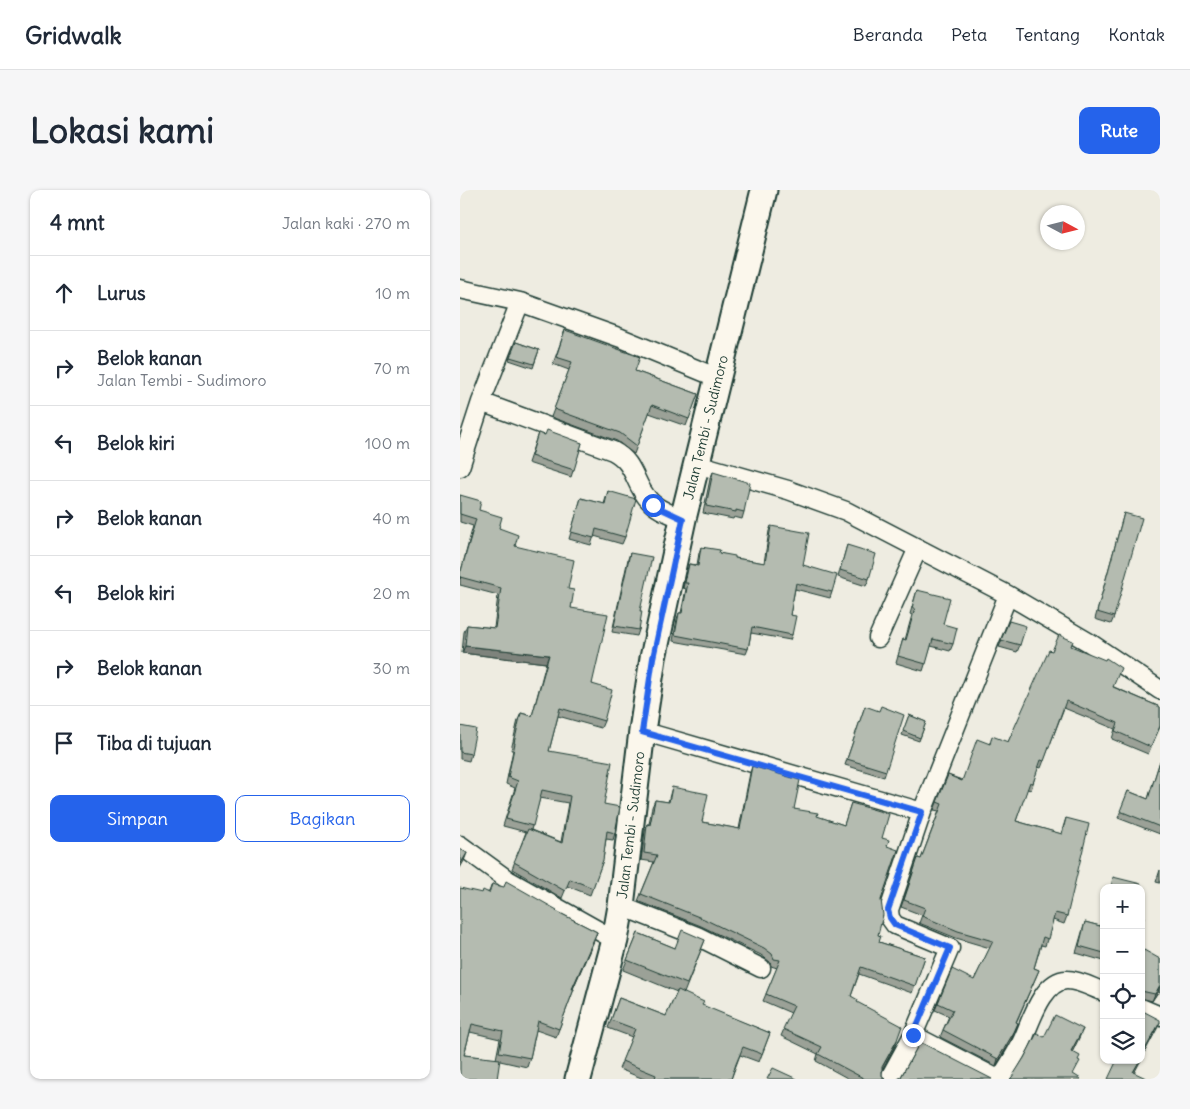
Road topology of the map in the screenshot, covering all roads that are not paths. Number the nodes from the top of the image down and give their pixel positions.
1 (764, 190) edge
2 (460, 289) edge
3 (520, 302) junction
4 (718, 378) junction
5 (481, 402) junction
6 (697, 464) junction
7 (460, 467) edge
8 (683, 519) junction
9 (918, 548) junction
10 (1008, 595) junction
11 (878, 638) dead end
12 (1160, 690) edge
13 (642, 732) junction
14 (922, 812) junction
15 (460, 845) edge
16 (621, 906) junction
17 (615, 940) junction
18 (761, 968) dead end
19 (1100, 991) edge
20 (1145, 1010) edge
21 (1160, 1016) edge
22 (913, 1035) junction
23 (583, 1077) edge
24 (889, 1079) edge
25 (999, 1079) edge

1 - 4 main road, Jalan Tembi - Sudimoro
2 - 3 street
3 - 4 street
3 - 5 street
4 - 6 main road, Jalan Tembi - Sudimoro
5 - 7 street
5 - 8 street
6 - 8 main road, Jalan Tembi - Sudimoro
6 - 9 street
8 - 13 main road, Jalan Tembi - Sudimoro
9 - 10 street
9 - 11 street
10 - 12 street
10 - 14 street
13 - 14 street
13 - 16 main road, Jalan Tembi - Sudimoro
14 - 22 street
15 - 17 street
16 - 17 main road, Jalan Tembi - Sudimoro
16 - 18 street
17 - 23 main road, Jalan Tembi - Sudimoro
19 - 25 street
20 - 21 street
22 - 24 street
22 - 25 street

